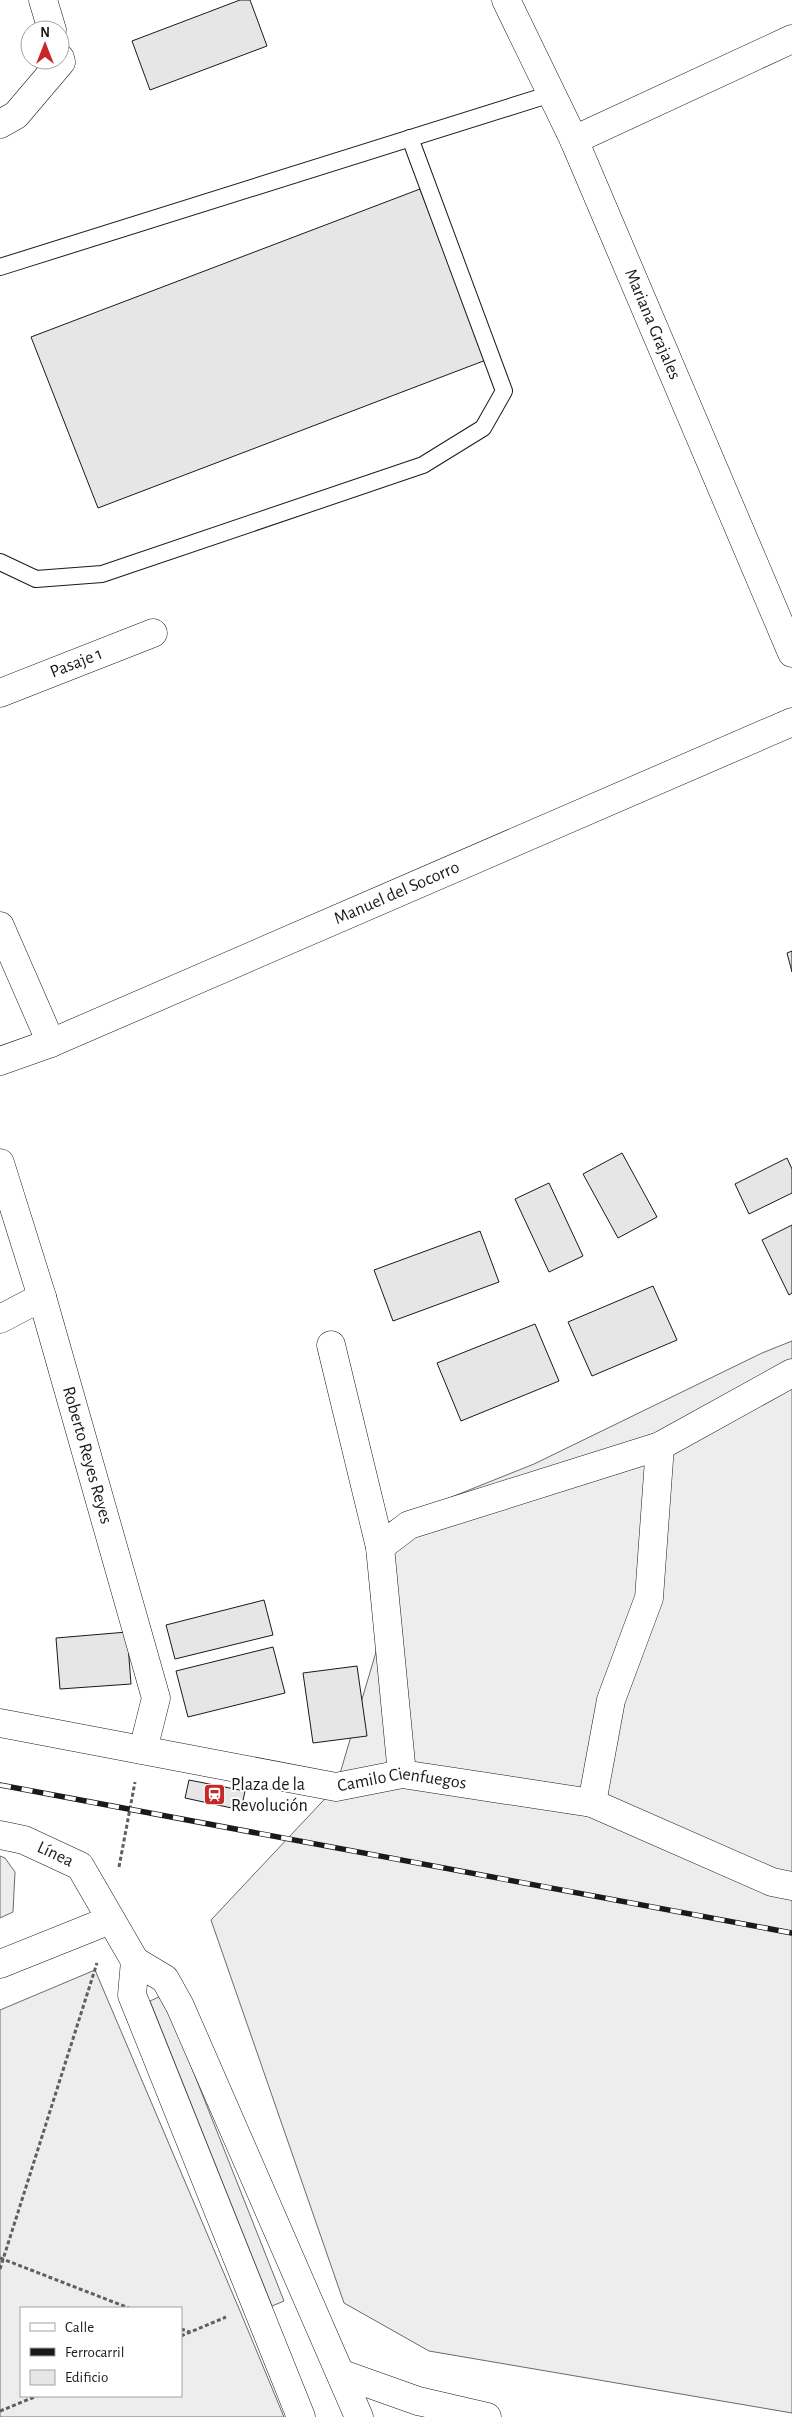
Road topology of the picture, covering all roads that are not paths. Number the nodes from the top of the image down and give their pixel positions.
1 (43, 0) edge
2 (506, 0) edge
3 (49, 20) edge
4 (792, 39) edge
5 (53, 70) edge
6 (551, 94) junction
7 (0, 124) edge
8 (410, 138) junction
9 (574, 140) junction
10 (0, 267) edge
11 (0, 562) edge
12 (153, 633) dead end
13 (792, 652) edge
14 (0, 693) edge
15 (792, 722) edge
16 (0, 926) edge
17 (51, 1043) junction
18 (0, 1061) edge
19 (0, 1163) edge
20 (42, 1297) junction
21 (0, 1319) edge
22 (331, 1345) dead end
23 (792, 1373) edge
24 (660, 1446) junction
25 (380, 1547) junction
26 (0, 1723) edge
27 (143, 1750) junction
28 (402, 1774) junction
29 (592, 1803) junction
30 (0, 1835) edge
31 (792, 1886) edge
32 (110, 1920) junction
33 (135, 1961) junction
34 (0, 1964) edge
35 (342, 2374) junction
36 (301, 2417) edge
37 (359, 2417) edge
38 (487, 2417) edge

1 - 3 street
2 - 6 street, Mariana Grajales
4 - 9 street
5 - 7 street
6 - 8 lane
6 - 9 street, Mariana Grajales
8 - 10 lane
8 - 11 lane
9 - 13 street, Mariana Grajales
12 - 14 street, Pasaje 1
15 - 17 street, Manuel del Socorro
16 - 17 street
17 - 18 street, Manuel del Socorro
19 - 20 street, Roberto Reyes Reyes
20 - 21 street
20 - 27 street, Roberto Reyes Reyes
22 - 25 street
23 - 24 street
24 - 25 street
24 - 29 street
25 - 28 street
26 - 27 street, Camilo Cienfuegos
27 - 28 street, Camilo Cienfuegos
28 - 29 street, Camilo Cienfuegos
29 - 31 street, Camilo Cienfuegos
30 - 32 street, Línea
32 - 33 street, Línea
32 - 34 street
33 - 35 street
33 - 36 street
35 - 37 street
35 - 38 street

